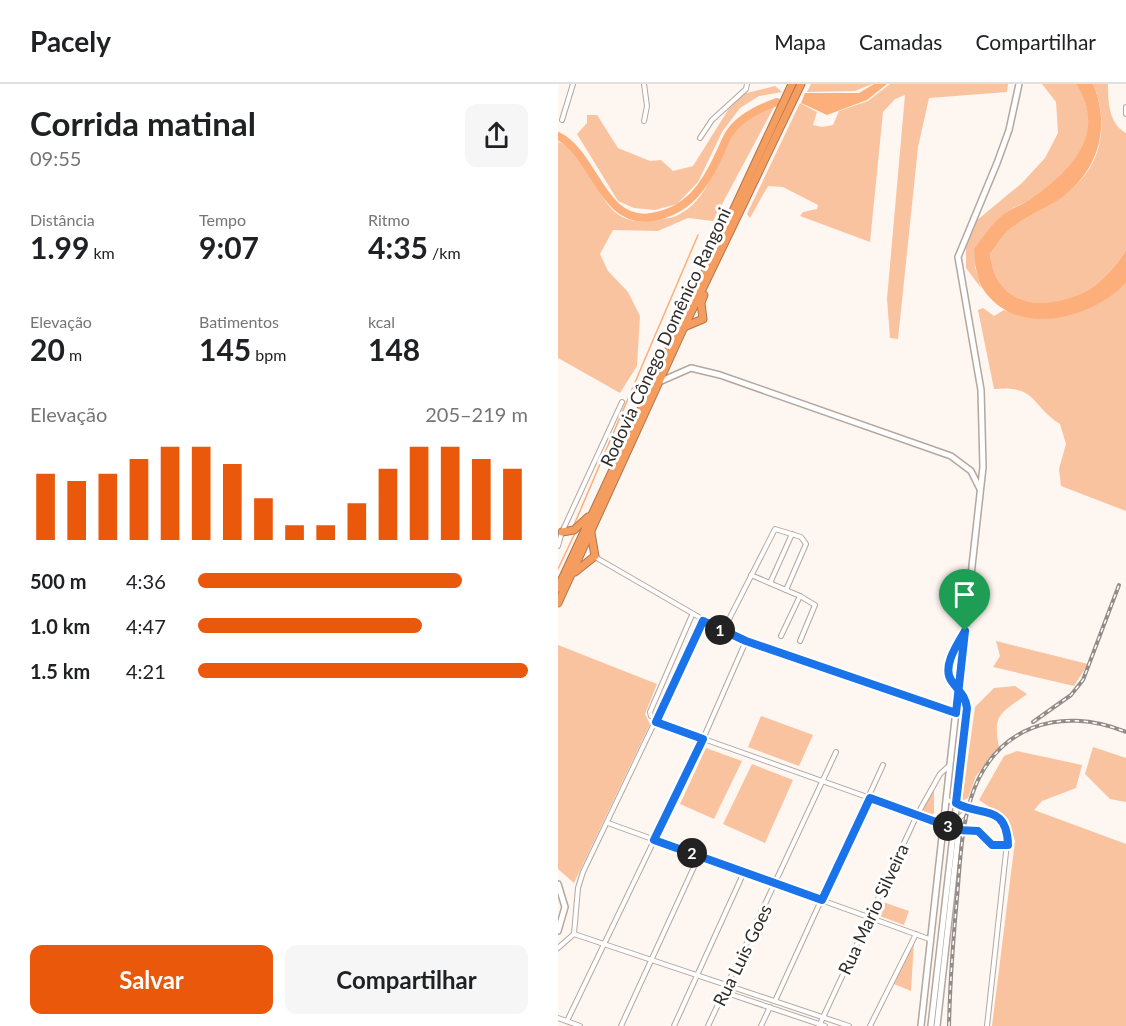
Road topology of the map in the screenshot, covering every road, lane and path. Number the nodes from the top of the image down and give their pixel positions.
1 (573, 84) edge
2 (644, 84) edge
3 (747, 84) edge
4 (792, 84) edge
5 (801, 84) edge
6 (1019, 84) edge
7 (1126, 107) edge
8 (1126, 114) edge
9 (562, 120) dead end
10 (644, 122) dead end
11 (700, 138) dead end
12 (717, 258) junction
13 (684, 327) junction
14 (659, 382) junction
15 (622, 402) dead end
16 (981, 490) junction
17 (594, 510) junction
18 (591, 531) junction
19 (562, 532) junction
20 (792, 534) junction
21 (558, 546) edge
22 (595, 556) junction
23 (751, 575) junction
24 (568, 581) junction
25 (770, 583) junction
26 (558, 588) edge
27 (786, 590) junction
28 (800, 596) junction
29 (558, 603) edge
30 (692, 615) junction
31 (703, 621) junction
32 (723, 631) junction
33 (965, 631) junction
34 (781, 636) dead end
35 (746, 641) junction
36 (800, 641) dead end
37 (676, 652) junction
38 (686, 657) junction
39 (665, 677) junction
40 (675, 681) junction
41 (959, 687) junction
42 (956, 713) junction
43 (656, 721) junction
44 (703, 739) junction
45 (836, 752) dead end
46 (883, 765) dead end
47 (951, 765) junction
48 (823, 781) junction
49 (870, 798) junction
50 (947, 800) junction
51 (956, 803) junction
52 (968, 809) junction
53 (916, 815) junction
54 (608, 822) junction
55 (944, 825) junction
56 (955, 828) junction
57 (654, 840) junction
58 (1008, 845) junction
59 (699, 856) junction
60 (744, 872) junction
61 (558, 884) edge
62 (776, 884) junction
63 (822, 900) junction
64 (868, 918) junction
65 (558, 931) edge
66 (574, 933) junction
67 (916, 934) junction
68 (929, 939) junction
69 (604, 944) junction
70 (558, 948) edge
71 (652, 960) junction
72 (698, 975) junction
73 (727, 984) junction
74 (724, 992) junction
75 (776, 1001) junction
76 (770, 1007) junction
77 (823, 1016) junction
78 (558, 1018) edge
79 (567, 1021) junction
80 (819, 1025) edge
81 (580, 1026) edge
82 (621, 1026) edge
83 (674, 1026) edge
84 (708, 1026) edge
85 (761, 1026) edge
86 (825, 1026) edge
87 (849, 1026) edge
88 (870, 1026) edge
89 (921, 1026) edge
90 (931, 1026) edge
91 (937, 1026) edge
92 (987, 1026) edge

1 - 9 street
2 - 10 street
3 - 11 street
4 - 17 highway, Rodovia Cônego Domênico Rangoni
5 - 12 highway, Rodovia Cônego Domênico Rangoni
6 - 16 main road
7 - 8 street
12 - 13 highway, Rodovia Cônego Domênico Rangoni
12 - 13 highway
13 - 14 highway, Rodovia Cônego Domênico Rangoni
14 - 16 main road
14 - 18 highway, Rodovia Cônego Domênico Rangoni
15 - 19 street
16 - 33 main road
17 - 19 highway
17 - 26 highway, Rodovia Cônego Domênico Rangoni
18 - 22 highway
18 - 24 highway, Rodovia Cônego Domênico Rangoni
19 - 21 street
20 - 23 street
20 - 25 street
20 - 27 street
22 - 24 highway
22 - 30 street
23 - 25 street
23 - 32 street
24 - 29 highway, Rodovia Cônego Domênico Rangoni
25 - 27 street
27 - 28 street
28 - 34 street
28 - 36 street
30 - 31 street
30 - 37 street
31 - 32 street
31 - 38 street
32 - 35 street
33 - 41 main road
33 - 41 main road
35 - 42 street
35 - 44 street
37 - 38 street
37 - 39 street
38 - 40 street
39 - 40 street
39 - 43 street
40 - 43 street
41 - 42 main road
41 - 51 main road
42 - 47 main road
43 - 44 street
43 - 54 street
44 - 48 street
44 - 57 street
45 - 48 street, Rua Luis Goes
46 - 49 street
47 - 50 main road
47 - 53 street, Rua Mario Silveira
48 - 49 street
48 - 62 street, Rua Luis Goes
49 - 53 street
49 - 63 street
50 - 51 street
50 - 55 main road
51 - 52 street
51 - 56 main road
52 - 56 street
52 - 58 street
53 - 55 street
53 - 64 street, Rua Mario Silveira
54 - 57 street
54 - 66 street
55 - 56 main road
55 - 68 main road
56 - 58 street
56 - 90 main road
56 - 91 main road
57 - 59 street
57 - 69 street
58 - 92 street
59 - 60 street
59 - 71 street
60 - 62 street
60 - 72 street
61 - 65 main road
62 - 63 street
62 - 73 street, Rua Luis Goes
63 - 64 street
63 - 75 street
64 - 67 street
64 - 77 street, Rua Mario Silveira
66 - 69 street
66 - 70 street
67 - 68 street
67 - 88 street
68 - 89 main road
69 - 71 street
69 - 79 street
71 - 72 street
71 - 82 street
72 - 73 street
72 - 83 street
73 - 74 street, Rua Luis Goes
73 - 75 street
74 - 76 street
74 - 84 street, Rua Luis Goes
75 - 77 street
76 - 80 street
76 - 85 street
77 - 80 street, Rua Mario Silveira
77 - 87 street
78 - 79 street
79 - 81 street
80 - 86 street

